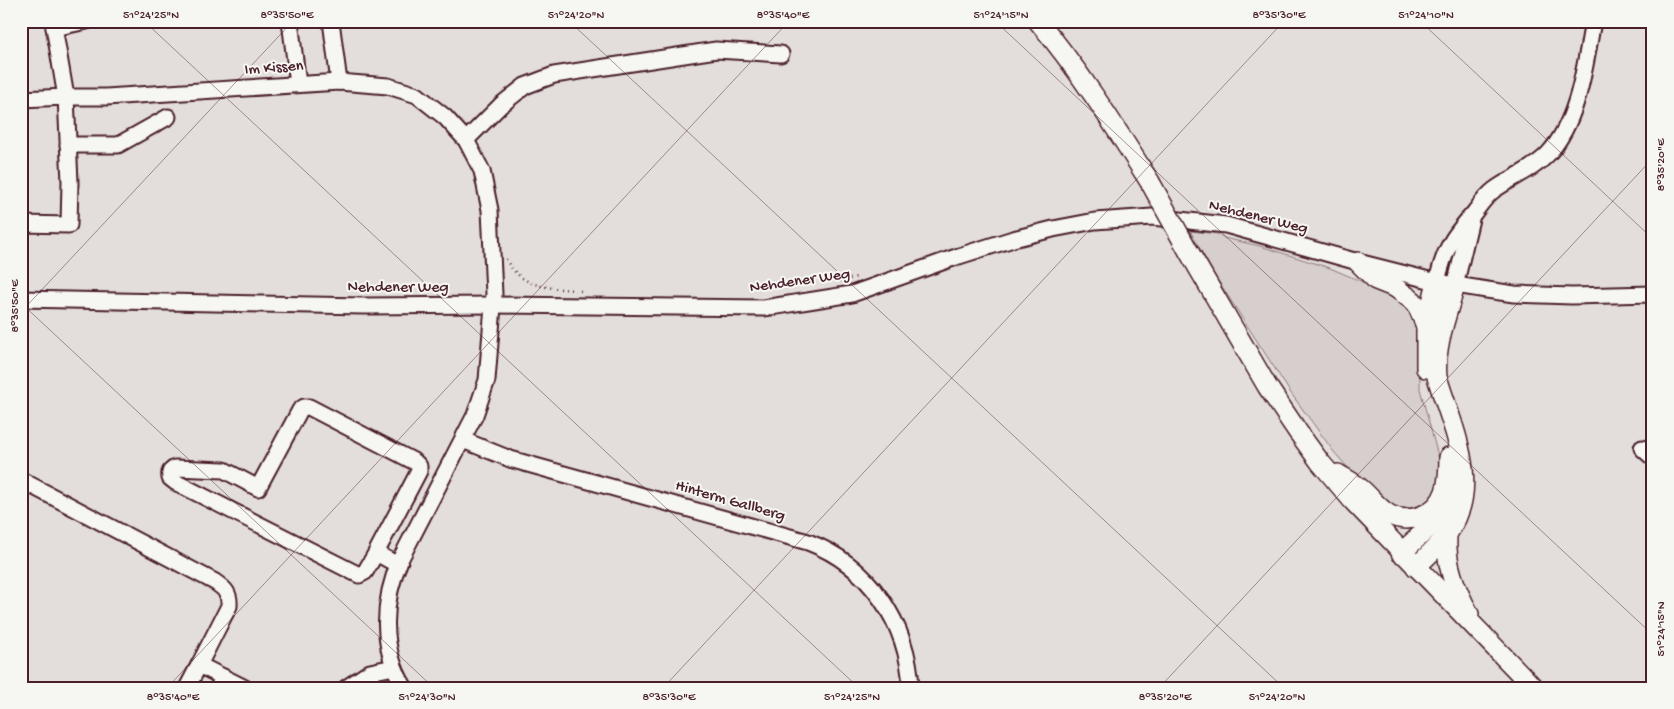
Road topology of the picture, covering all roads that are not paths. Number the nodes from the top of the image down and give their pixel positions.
1 (87, 21) edge
2 (290, 21) edge
3 (331, 21) edge
4 (1038, 21) edge
5 (1593, 21) edge
6 (54, 25) edge
7 (781, 54) dead end
8 (339, 82) junction
9 (298, 84) junction
10 (66, 97) junction
11 (21, 99) edge
12 (168, 117) dead end
13 (466, 140) junction
14 (68, 145) junction
15 (1475, 211) junction
16 (21, 224) edge
17 (1358, 262) junction
18 (1437, 282) junction
19 (1456, 286) junction
20 (1653, 294) edge
21 (21, 299) edge
22 (494, 305) junction
23 (1426, 326) junction
24 (463, 440) junction
25 (1449, 457) junction
26 (1320, 462) junction
27 (21, 480) edge
28 (1447, 535) junction
29 (376, 553) junction
30 (1401, 553) junction
31 (398, 565) junction
32 (1416, 568) junction
33 (1479, 630) junction
34 (199, 665) junction
35 (394, 667) junction
36 (221, 682) edge
37 (187, 688) edge
38 (246, 688) edge
39 (346, 688) edge
40 (405, 688) edge
41 (911, 688) edge
42 (1534, 688) edge

1 - 6 street
2 - 9 street
3 - 8 street
4 - 26 main road, bridge
5 - 15 street
6 - 10 street
7 - 13 street
8 - 9 street, Im Kissen
8 - 13 street, Im Kissen
9 - 10 street, Im Kissen
10 - 11 street, Im Kissen
10 - 14 street
12 - 14 street
13 - 22 street, Im Kissen
14 - 16 street
15 - 18 street
15 - 19 street
17 - 18 street, Nehdener Weg
17 - 22 street, Nehdener Weg
17 - 23 main road
18 - 19 street, Nehdener Weg
18 - 23 main road
19 - 20 street, Nehdener Weg
19 - 28 main road
21 - 22 street, Nehdener Weg
22 - 24 street
23 - 25 main road
24 - 31 street
24 - 41 street, Hinterm Gallberg
25 - 26 main road
25 - 30 main road
26 - 30 main road
27 - 34 street
28 - 32 main road
28 - 33 main road
29 - 29 street
29 - 31 street
30 - 32 main road
31 - 35 street
32 - 33 main road
33 - 42 main road
34 - 36 street
34 - 37 street
35 - 39 street
35 - 40 street
36 - 38 street

